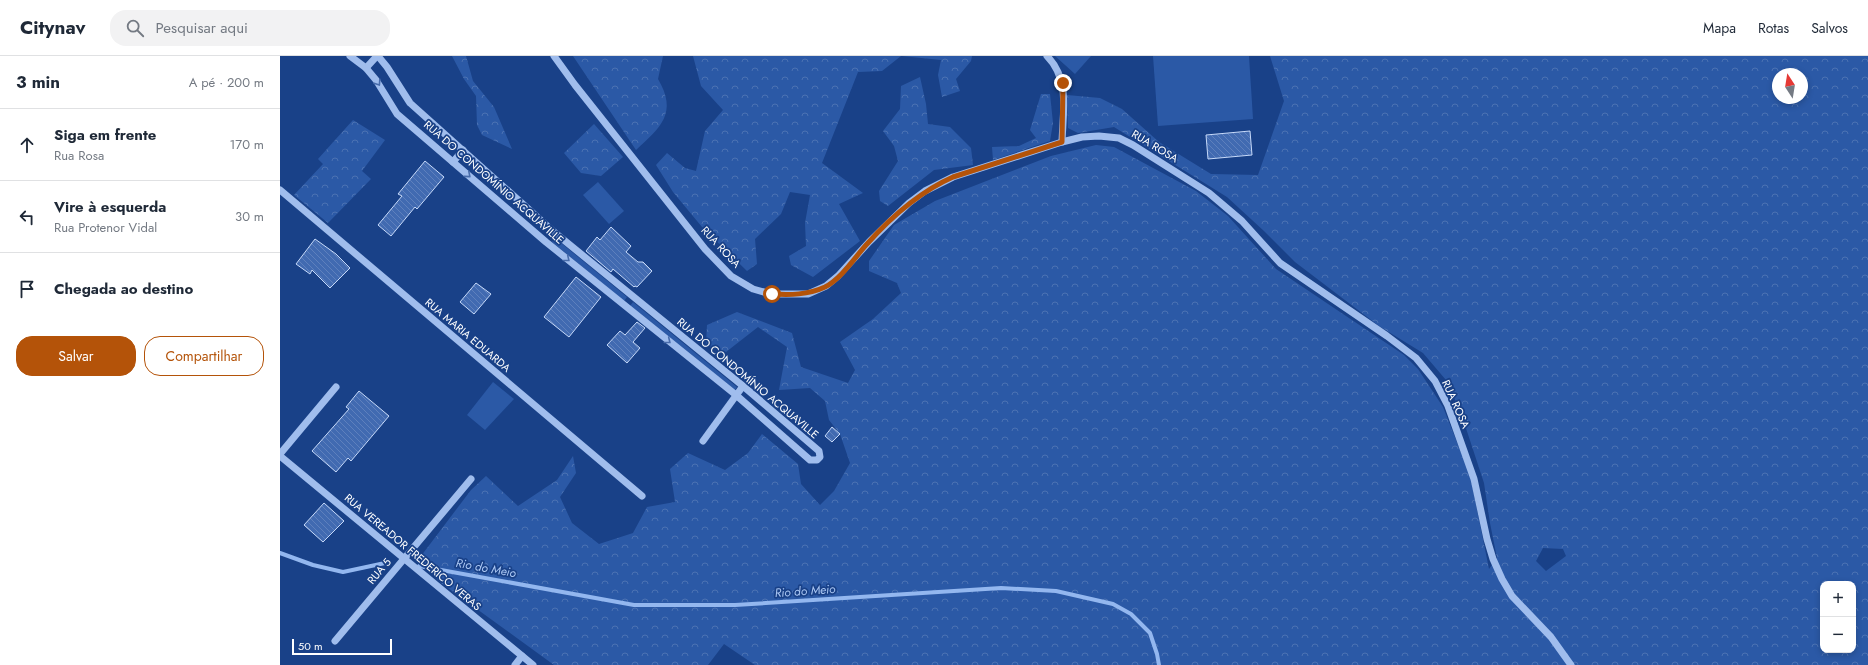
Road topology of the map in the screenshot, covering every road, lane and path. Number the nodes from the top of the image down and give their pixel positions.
1 (350, 56) edge
2 (377, 56) edge
3 (554, 56) edge
4 (1047, 56) edge
5 (366, 68) junction
6 (1062, 142) junction
7 (463, 150) junction
8 (453, 162) junction
9 (283, 193) edge
10 (280, 202) edge
11 (554, 232) junction
12 (546, 242) junction
13 (633, 297) junction
14 (624, 306) junction
15 (743, 386) junction
16 (336, 387) dead end
17 (736, 395) junction
18 (703, 440) dead end
19 (280, 455) edge
20 (471, 479) dead end
21 (642, 496) dead end
22 (404, 559) junction
23 (335, 641) dead end
24 (522, 656) junction
25 (515, 665) edge
26 (533, 665) edge
27 (1571, 665) edge

1 - 5 street, RUA DO CONDOMÍNIO ACQUAVILLE
2 - 5 street
2 - 7 street, RUA DO CONDOMÍNIO ACQUAVILLE
3 - 6 street, RUA ROSA
4 - 6 street
5 -> 8 street, RUA DO CONDOMÍNIO ACQUAVILLE
6 - 27 street, RUA ROSA
7 - 8 street
7 - 11 street, RUA DO CONDOMÍNIO ACQUAVILLE
8 -> 12 street, RUA DO CONDOMÍNIO ACQUAVILLE
9 - 10 street
9 - 21 street, RUA MARIA EDUARDA
11 - 12 street
11 - 13 street, RUA DO CONDOMÍNIO ACQUAVILLE
12 -> 14 street, RUA DO CONDOMÍNIO ACQUAVILLE
13 - 14 street
13 - 15 street, RUA DO CONDOMÍNIO ACQUAVILLE
14 -> 17 street, RUA DO CONDOMÍNIO ACQUAVILLE
15 - 17 street
15 - 17 street, RUA DO CONDOMÍNIO ACQUAVILLE
16 - 19 street
17 - 18 street
19 - 22 street, RUA VEREADOR FREDERICO VERAS
20 - 22 street, RUA 5
22 - 23 street, RUA 5
22 - 24 street, RUA VEREADOR FREDERICO VERAS
24 - 25 street
24 - 26 street, RUA VEREADOR FREDERICO VERAS

